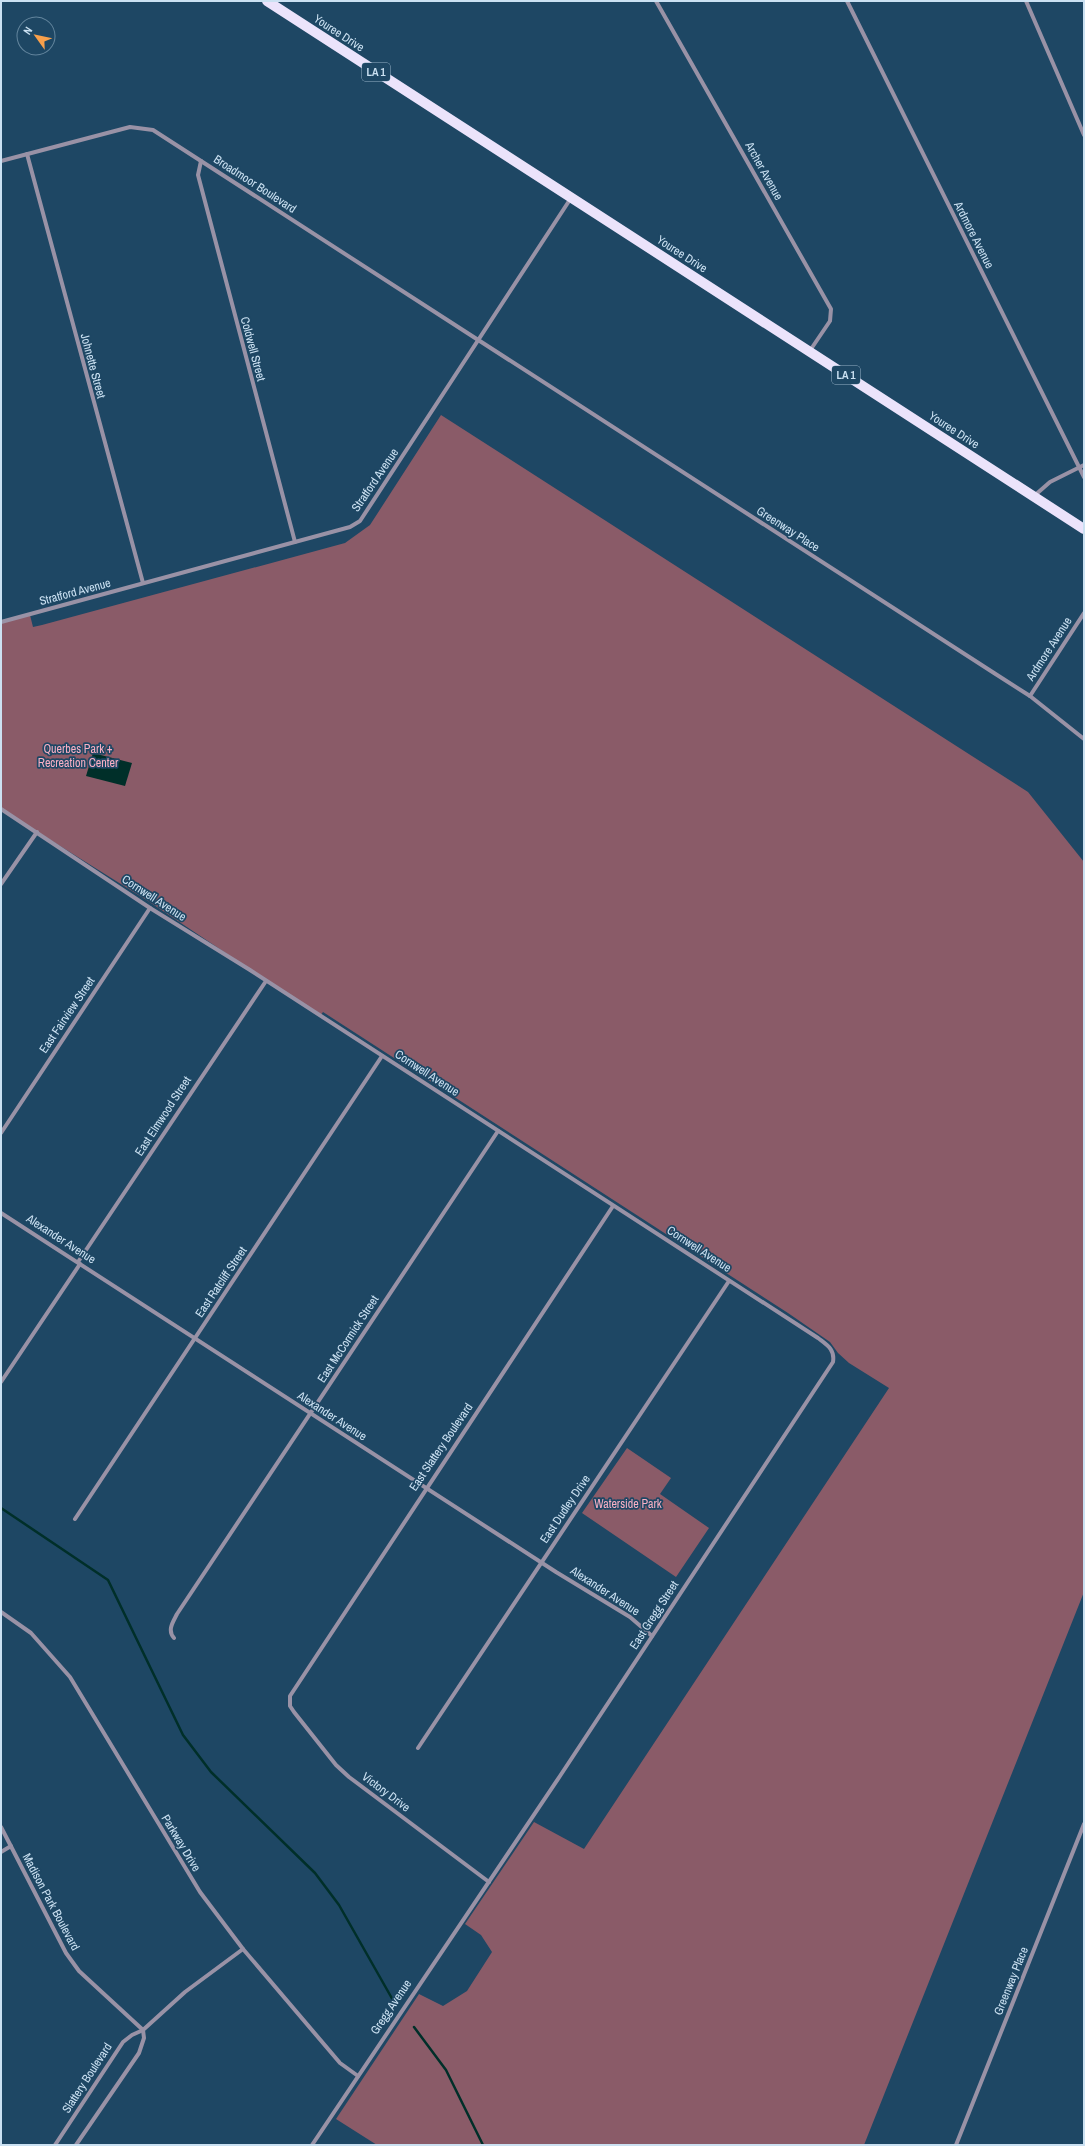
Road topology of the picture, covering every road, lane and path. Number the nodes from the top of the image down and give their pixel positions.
1 (267, 1) edge
2 (656, 1) edge
3 (847, 1) edge
4 (1026, 1) edge
5 (1084, 135) edge
6 (27, 154) junction
7 (201, 160) junction
8 (1, 161) edge
9 (571, 198) junction
10 (478, 340) junction
11 (810, 352) junction
12 (1084, 465) edge
13 (1079, 467) junction
14 (1084, 477) edge
15 (1034, 496) junction
16 (1084, 529) edge
17 (295, 542) junction
18 (143, 583) junction
19 (1084, 613) edge
20 (1, 622) edge
21 (1030, 696) junction
22 (1084, 739) edge
23 (1, 809) edge
24 (37, 832) junction
25 (1, 884) edge
26 (150, 908) junction
27 (266, 981) junction
28 (382, 1056) junction
29 (498, 1132) junction
30 (1, 1133) edge
31 (614, 1206) junction
32 (1, 1213) edge
33 (79, 1263) junction
34 (729, 1281) junction
35 (195, 1339) junction
36 (834, 1359) joint
37 (1, 1382) edge
38 (311, 1414) junction
39 (426, 1488) junction
40 (75, 1519) dead end
41 (542, 1563) junction
42 (1, 1612) edge
43 (652, 1636) junction
44 (174, 1638) dead end
45 (290, 1701) joint
46 (418, 1748) dead end
47 (1084, 1824) edge
48 (1, 1827) edge
49 (11, 1846) junction
50 (1, 1852) edge
51 (488, 1882) junction
52 (243, 1949) junction
53 (143, 2030) junction
54 (358, 2076) junction
55 (55, 2145) edge
56 (76, 2145) edge
57 (312, 2145) edge
58 (956, 2145) edge

1 - 9 main road, Youree Drive / LA 1
2 - 11 street, Archer Avenue
3 - 13 street, Ardmore Avenue
4 - 5 street
6 - 7 street, Broadmoor Boulevard
6 - 8 street, Broadmoor Boulevard
6 - 18 street, Johnette Street
7 - 10 street, Broadmoor Boulevard
7 - 17 street, Coldwell Street
9 - 10 street, Stratford Avenue
9 - 11 main road, Youree Drive / LA 1
10 - 17 street, Stratford Avenue
10 - 21 street, Greenway Place
11 - 15 main road, Youree Drive / LA 1
12 - 13 street
13 - 14 street, Ardmore Avenue
13 - 15 street
15 - 16 main road, Youree Drive / LA 1
17 - 18 street, Stratford Avenue
18 - 20 street, Stratford Avenue
19 - 21 street, Ardmore Avenue
21 - 22 street, Greenway Place
23 - 24 street, Cornwell Avenue
24 - 25 street
24 - 26 street, Cornwell Avenue
26 - 27 street, Cornwell Avenue
26 - 30 street, East Fairview Street
27 - 28 street, Cornwell Avenue
27 - 33 street, East Elmwood Street
28 - 29 street, Cornwell Avenue
28 - 35 street, East Ratcliff Street
29 - 31 street, Cornwell Avenue
29 - 38 street, East McCormick Street
31 - 34 street, Cornwell Avenue
31 - 39 street, East Slattery Boulevard
32 - 33 street, Alexander Avenue
33 - 35 street, Alexander Avenue
33 - 37 street, East Elmwood Street
34 - 36 street, Cornwell Avenue
34 - 41 street, East Dudley Drive
35 - 38 street, Alexander Avenue
35 - 40 street, East Ratcliff Street
36 - 43 street, East Gregg Street
38 - 39 street, Alexander Avenue
38 - 44 street, East McCormick Street
39 - 41 street, Alexander Avenue
39 - 45 street, East Slattery Boulevard
41 - 43 street, Alexander Avenue
41 - 46 street, East Dudley Drive
42 - 52 street, Parkway Drive
43 - 51 street, East Gregg Street
45 - 51 street, Victory Drive
47 - 58 street, Greenway Place
48 - 49 street, Madison Park Boulevard
49 - 50 street
49 - 53 street, Madison Park Boulevard
51 - 54 street, Gregg Avenue
52 - 53 street, Slattery Boulevard
52 - 54 street, Parkway Drive
53 - 55 street, Slattery Boulevard
53 - 56 street
54 - 57 street, Gregg Avenue

